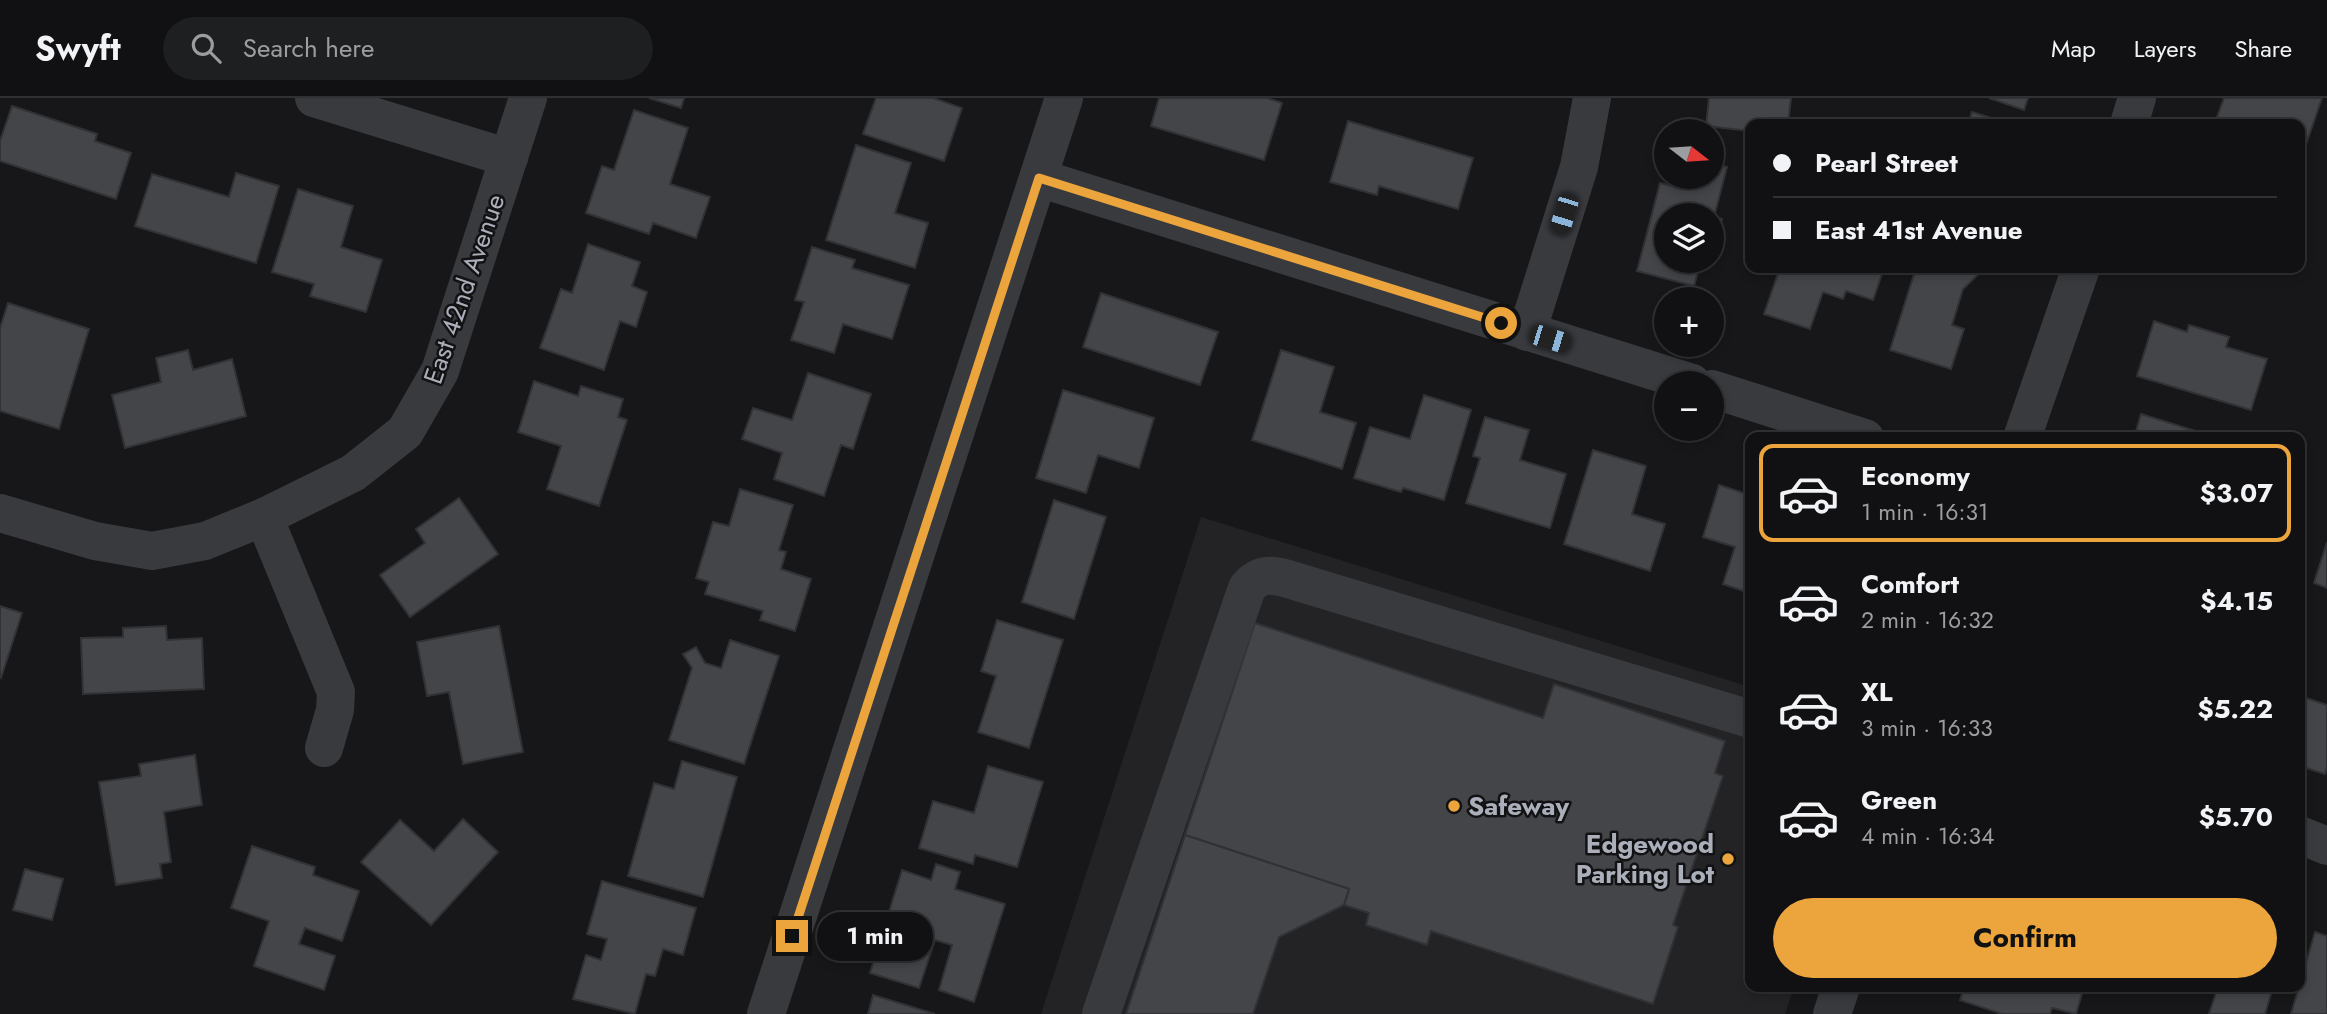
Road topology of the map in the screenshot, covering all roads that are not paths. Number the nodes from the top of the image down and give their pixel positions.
1 (314, 98) edge
2 (528, 98) edge
3 (1064, 98) edge
4 (1592, 98) edge
5 (2137, 98) edge
6 (2131, 119) edge
7 (509, 158) junction
8 (1039, 178) junction
9 (2079, 273) edge
10 (1527, 332) junction
11 (1654, 371) edge
12 (1724, 393) edge
13 (1846, 432) edge
14 (2024, 432) edge
15 (0, 513) edge
16 (264, 517) junction
17 (1745, 717) edge
18 (324, 748) dead end
19 (2305, 837) edge
20 (2327, 846) edge
21 (1839, 992) edge
22 (766, 1014) edge
23 (1101, 1014) edge
24 (1832, 1014) edge

1 - 7 street
2 - 7 street, East 42nd Avenue
3 - 8 street
4 - 10 street
5 - 6 street
7 - 16 street, East 42nd Avenue
8 - 10 street
8 - 22 street
9 - 14 street
10 - 11 street
12 - 13 street
15 - 16 street, East 42nd Avenue
16 - 18 street
17 - 23 street
19 - 20 street
21 - 24 street

